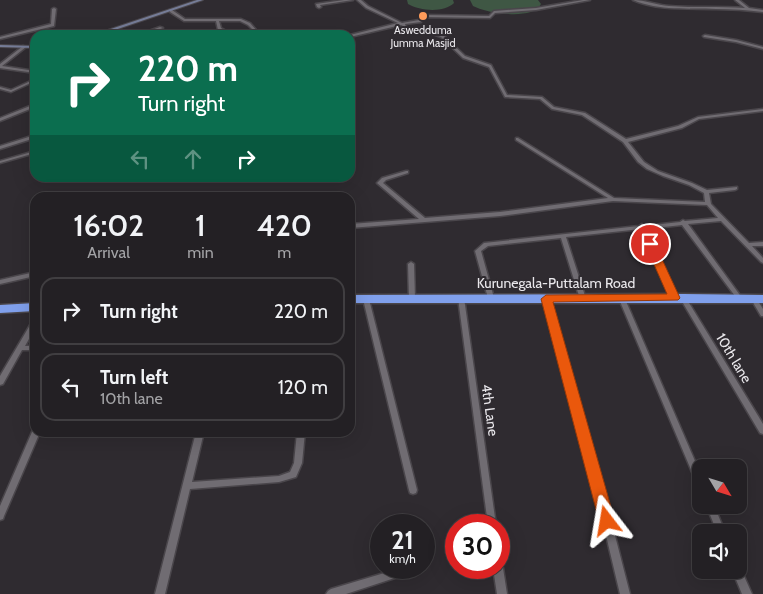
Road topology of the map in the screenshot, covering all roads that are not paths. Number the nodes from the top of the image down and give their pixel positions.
1 (201, 0) edge
2 (351, 0) edge
3 (359, 0) edge
4 (588, 0) edge
5 (635, 0) edge
6 (737, 0) edge
7 (319, 7) dead end
8 (747, 8) junction
9 (54, 9) dead end
10 (171, 11) junction
11 (763, 11) edge
12 (217, 20) junction
13 (399, 24) junction
14 (161, 28) dead end
15 (33, 30) edge
16 (111, 30) edge
17 (155, 30) edge
18 (221, 30) edge
19 (254, 30) edge
20 (30, 31) edge
21 (355, 35) edge
22 (705, 36) dead end
23 (0, 38) edge
24 (0, 46) edge
25 (24, 47) junction
26 (30, 47) edge
27 (763, 48) edge
28 (0, 67) edge
29 (30, 71) edge
30 (30, 82) edge
31 (0, 88) edge
32 (30, 107) edge
33 (763, 110) edge
34 (0, 120) edge
35 (30, 138) edge
36 (518, 139) dead end
37 (625, 141) junction
38 (0, 148) edge
39 (30, 153) edge
40 (0, 162) edge
41 (406, 172) dead end
42 (735, 188) dead end
43 (706, 192) junction
44 (613, 199) junction
45 (708, 204) junction
46 (724, 219) junction
47 (424, 220) junction
48 (683, 222) junction
49 (355, 226) edge
50 (642, 226) junction
51 (563, 236) junction
52 (763, 244) edge
53 (747, 245) junction
54 (763, 261) edge
55 (411, 264) dead end
56 (30, 275) edge
57 (0, 282) edge
58 (461, 298) junction
59 (490, 298) junction
60 (679, 298) junction
61 (366, 299) junction
62 (412, 299) junction
63 (546, 299) junction
64 (583, 299) junction
65 (622, 299) junction
66 (740, 299) junction
67 (758, 299) edge
68 (355, 300) edge
69 (30, 307) edge
70 (0, 309) edge
71 (763, 314) edge
72 (30, 331) edge
73 (20, 348) junction
74 (30, 348) edge
75 (0, 366) edge
76 (10, 366) junction
77 (0, 382) edge
78 (763, 431) edge
79 (34, 437) edge
80 (199, 437) edge
81 (301, 437) edge
82 (692, 463) edge
83 (187, 486) junction
84 (413, 490) dead end
85 (490, 514) edge
86 (0, 516) edge
87 (377, 579) edge
88 (500, 579) edge
89 (741, 579) edge
90 (160, 594) edge
91 (331, 594) edge
92 (502, 594) edge
93 (625, 594) edge
94 (747, 594) edge

1 - 10 street
2 - 7 street
3 - 13 street
4 - 13 street
5 - 8 street
6 - 8 street
8 - 11 street
9 - 15 street
10 - 12 street
10 - 16 street
12 - 18 street
12 - 19 street
13 - 21 street
13 - 37 street
14 - 17 street
20 - 23 street
22 - 27 street
24 - 25 street
25 - 26 street
25 - 28 street
28 - 29 street
30 - 31 street
32 - 34 street
33 - 37 street
35 - 38 street
36 - 44 street
37 - 43 street
39 - 40 street
41 - 47 street
42 - 43 street
43 - 45 street
44 - 45 street
44 - 47 street
45 - 46 street
46 - 48 street
46 - 53 street
47 - 49 street
48 - 50 street
48 - 66 street
50 - 51 street
50 - 60 street, 10th lane
51 - 59 street
51 - 64 street
52 - 53 street
53 - 54 street
55 - 62 street
56 - 57 street
58 - 59 highway, Kurunegala-Puttalam Road
58 - 62 highway, Kurunegala-Puttalam Road
58 - 85 street, 4th Lane
59 - 63 highway, Kurunegala-Puttalam Road
60 - 65 highway, Kurunegala-Puttalam Road
60 - 66 highway, Kurunegala-Puttalam Road
60 - 78 street, 10th lane
61 - 62 highway, Kurunegala-Puttalam Road
61 - 68 highway, Kurunegala-Puttalam Road
61 - 84 street
63 - 64 highway, Kurunegala-Puttalam Road
63 - 93 street
64 - 65 highway, Kurunegala-Puttalam Road
65 - 82 street
66 - 67 highway, Kurunegala-Puttalam Road
67 - 71 street
69 - 70 highway
72 - 73 street
73 - 74 street
73 - 76 street
75 - 76 street
76 - 77 street
79 - 86 street
80 - 83 street
81 - 83 street
83 - 90 street
87 - 91 street
88 - 92 street
89 - 94 street

